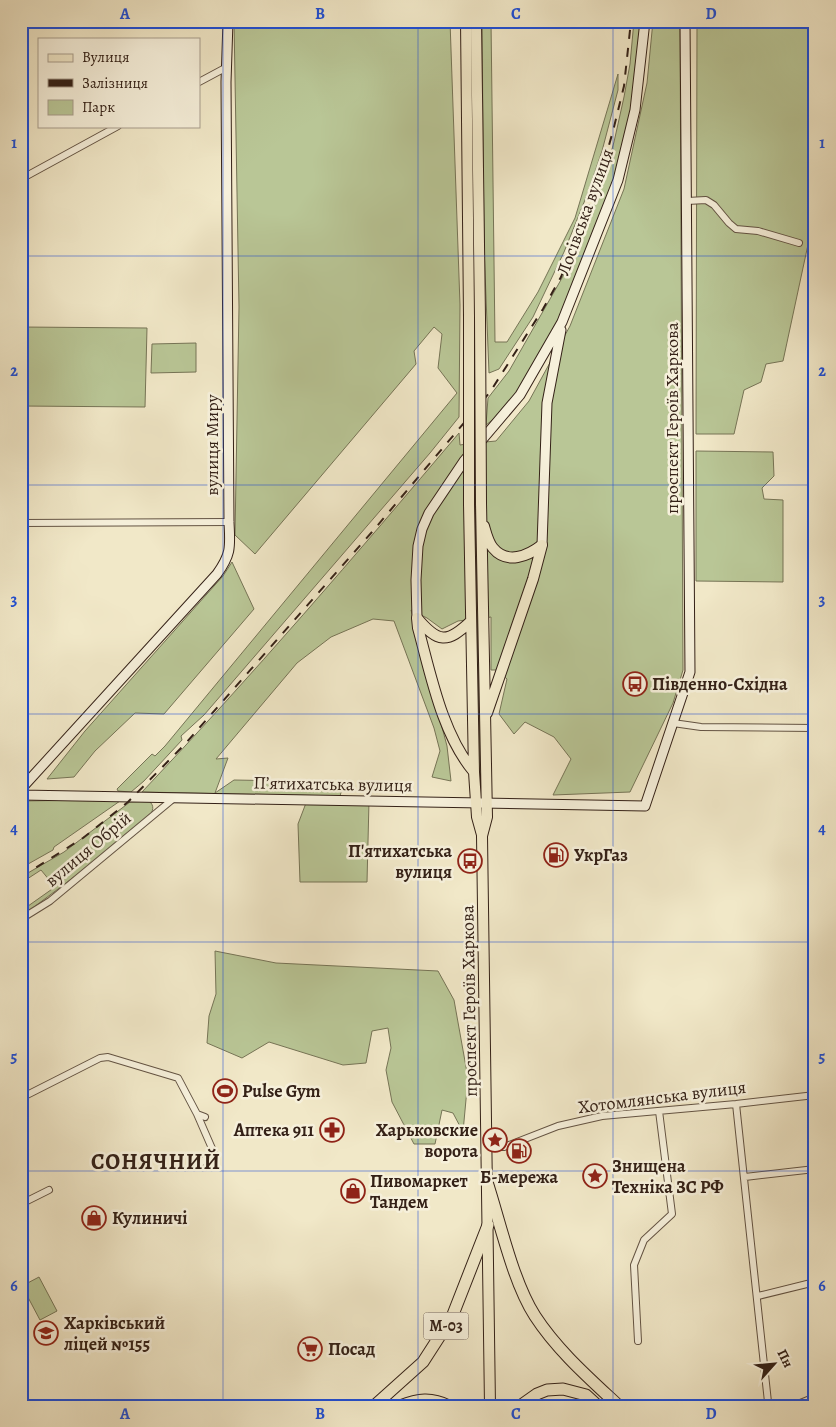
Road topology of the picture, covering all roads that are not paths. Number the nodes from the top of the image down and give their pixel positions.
1 (228, 21) edge
2 (466, 21) edge
3 (476, 21) edge
4 (645, 21) edge
5 (685, 21) edge
6 (226, 67) junction
7 (200, 81) edge
8 (114, 128) edge
9 (21, 179) edge
10 (687, 200) junction
11 (799, 242) dead end
12 (562, 322) junction
13 (481, 516) junction
14 (229, 522) junction
15 (21, 523) edge
16 (542, 545) junction
17 (417, 618) junction
18 (471, 621) junction
19 (486, 718) junction
20 (673, 723) junction
21 (815, 728) edge
22 (474, 772) junction
23 (21, 789) edge
24 (21, 795) edge
25 (172, 799) junction
26 (481, 802) junction
27 (644, 806) joint
28 (21, 919) edge
29 (815, 1094) edge
30 (21, 1098) edge
31 (736, 1104) junction
32 (659, 1111) junction
33 (197, 1114) junction
34 (205, 1117) dead end
35 (487, 1147) junction
36 (199, 1164) dead end
37 (815, 1169) edge
38 (745, 1177) junction
39 (487, 1182) junction
40 (49, 1190) dead end
41 (21, 1204) edge
42 (488, 1225) junction
43 (815, 1282) edge
44 (758, 1296) junction
45 (638, 1341) dead end
46 (815, 1397) edge
47 (768, 1404) edge
48 (374, 1406) edge
49 (400, 1406) edge
50 (449, 1406) edge
51 (490, 1406) edge
52 (520, 1406) edge
53 (598, 1406) edge
54 (619, 1406) edge
55 (793, 1406) edge

1 - 6 street, вулиця Миру
2 - 18 main road, проспект Героїв Харкова, bridge
3 - 13 main road, проспект Героїв Харкова, bridge
4 - 12 street, Лосівська вулиця
5 - 10 street, проспект Героїв Харкова
6 - 7 street
6 - 14 street, вулиця Миру
8 - 9 street
10 - 11 street
10 - 20 street, проспект Героїв Харкова
12 - 16 street
12 - 17 street
13 - 16 main road
13 - 19 main road, проспект Героїв Харкова
14 - 15 street
14 - 23 street, вулиця Миру
16 - 19 main road
17 - 18 main road
17 - 22 main road
18 - 22 main road, проспект Героїв Харкова
19 - 26 main road, проспект Героїв Харкова
20 - 21 street
20 - 27 street, проспект Героїв Харкова
22 - 26 main road, проспект Героїв Харкова
24 - 25 street, П’ятихатська вулиця
25 - 26 street, П’ятихатська вулиця
25 - 28 street, вулиця Обрій
26 - 27 street, П’ятихатська вулиця
26 - 35 main road, проспект Героїв Харкова
29 - 31 street, Хотомлянська вулиця
30 - 33 street
31 - 32 street, Хотомлянська вулиця
31 - 38 street
32 - 35 street, Хотомлянська вулиця
32 - 45 street
33 - 34 street
33 - 36 street
35 - 39 main road, проспект Героїв Харкова
37 - 38 street
38 - 44 street
39 - 42 main road, проспект Героїв Харкова
39 - 54 highway
40 - 41 street
42 - 48 highway, М-03
42 - 51 main road, проспект Героїв Харкова
43 - 44 street
44 - 47 street
46 - 55 street
49 - 50 highway
52 - 53 highway

